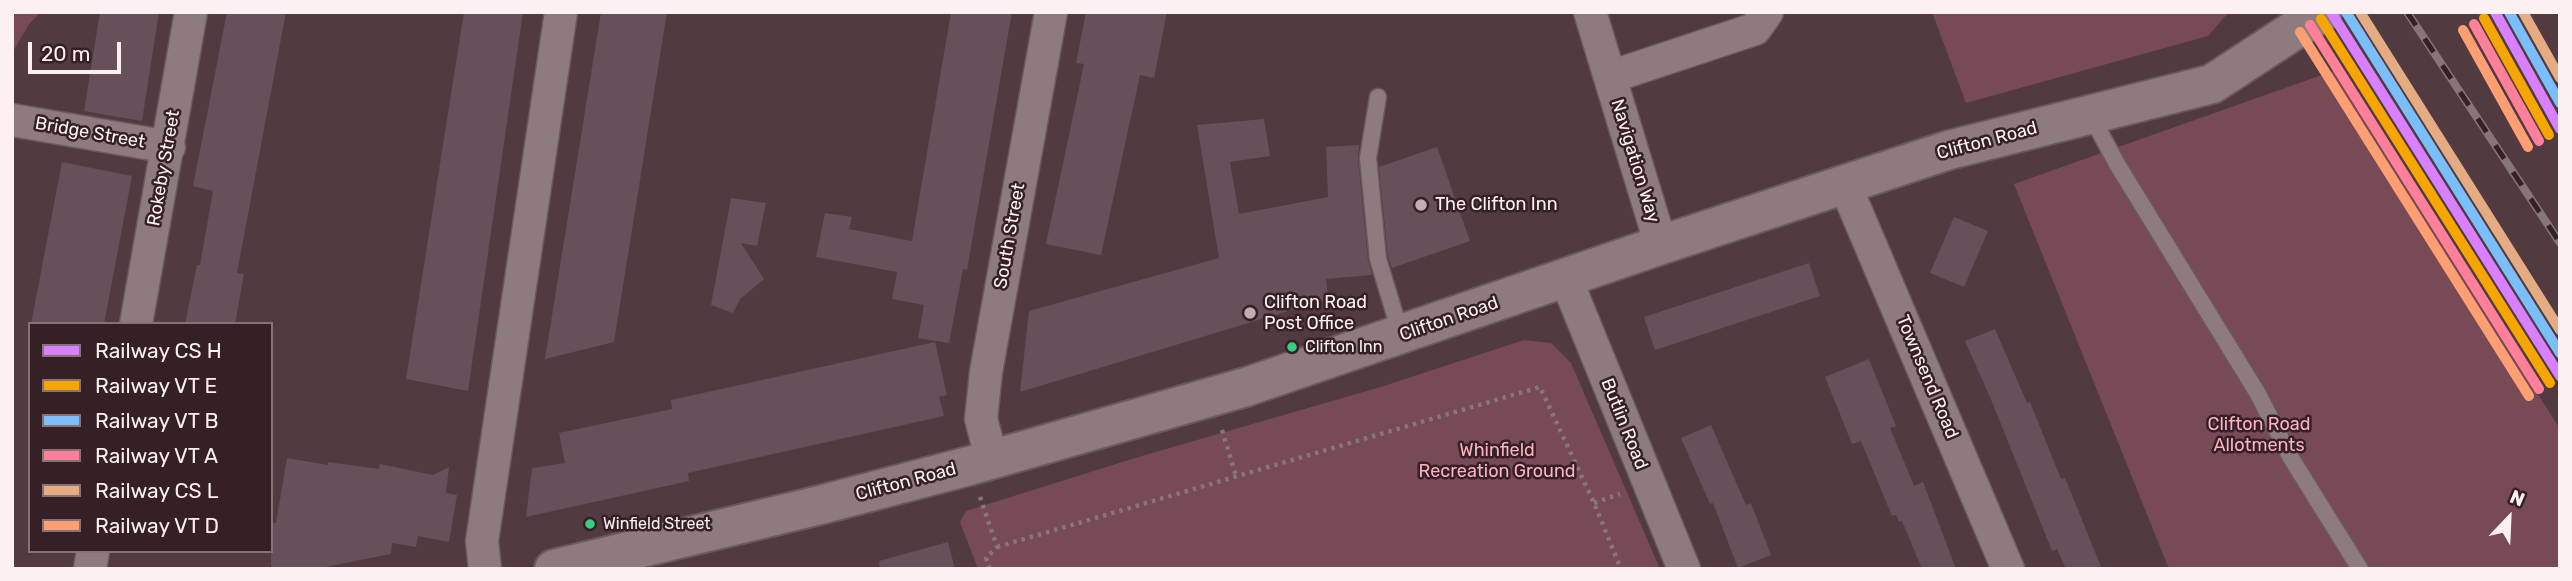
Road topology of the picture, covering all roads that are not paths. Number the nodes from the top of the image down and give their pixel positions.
1 (191, 12) edge
2 (561, 12) edge
3 (1051, 12) edge
4 (1590, 12) edge
5 (1767, 12) edge
6 (2322, 12) edge
7 (1610, 77) junction
8 (1378, 97) dead end
9 (2090, 114) junction
10 (12, 120) edge
11 (169, 146) junction
12 (1845, 185) junction
13 (1661, 245) junction
14 (1566, 279) junction
15 (136, 322) edge
16 (1401, 335) junction
17 (981, 463) junction
18 (485, 569) edge
19 (554, 569) edge
20 (1684, 569) edge
21 (2008, 569) edge
22 (2360, 569) edge

1 - 11 street, Rokeby Street
2 - 18 street
3 - 17 street, South Street
4 - 7 street, Navigation Way
5 - 7 street, Navigation Way
6 - 9 street, Clifton Road
7 - 13 street, Navigation Way
8 - 16 lane
9 - 12 street, Clifton Road
9 - 22 lane
10 - 11 street, Bridge Street
11 - 15 street, Rokeby Street
12 - 13 street, Clifton Road
12 - 21 street, Townsend Road
13 - 14 street, Clifton Road
14 - 16 street, Clifton Road
14 - 20 street, Butlin Road
16 - 17 street, Clifton Road
17 - 19 street, Clifton Road

